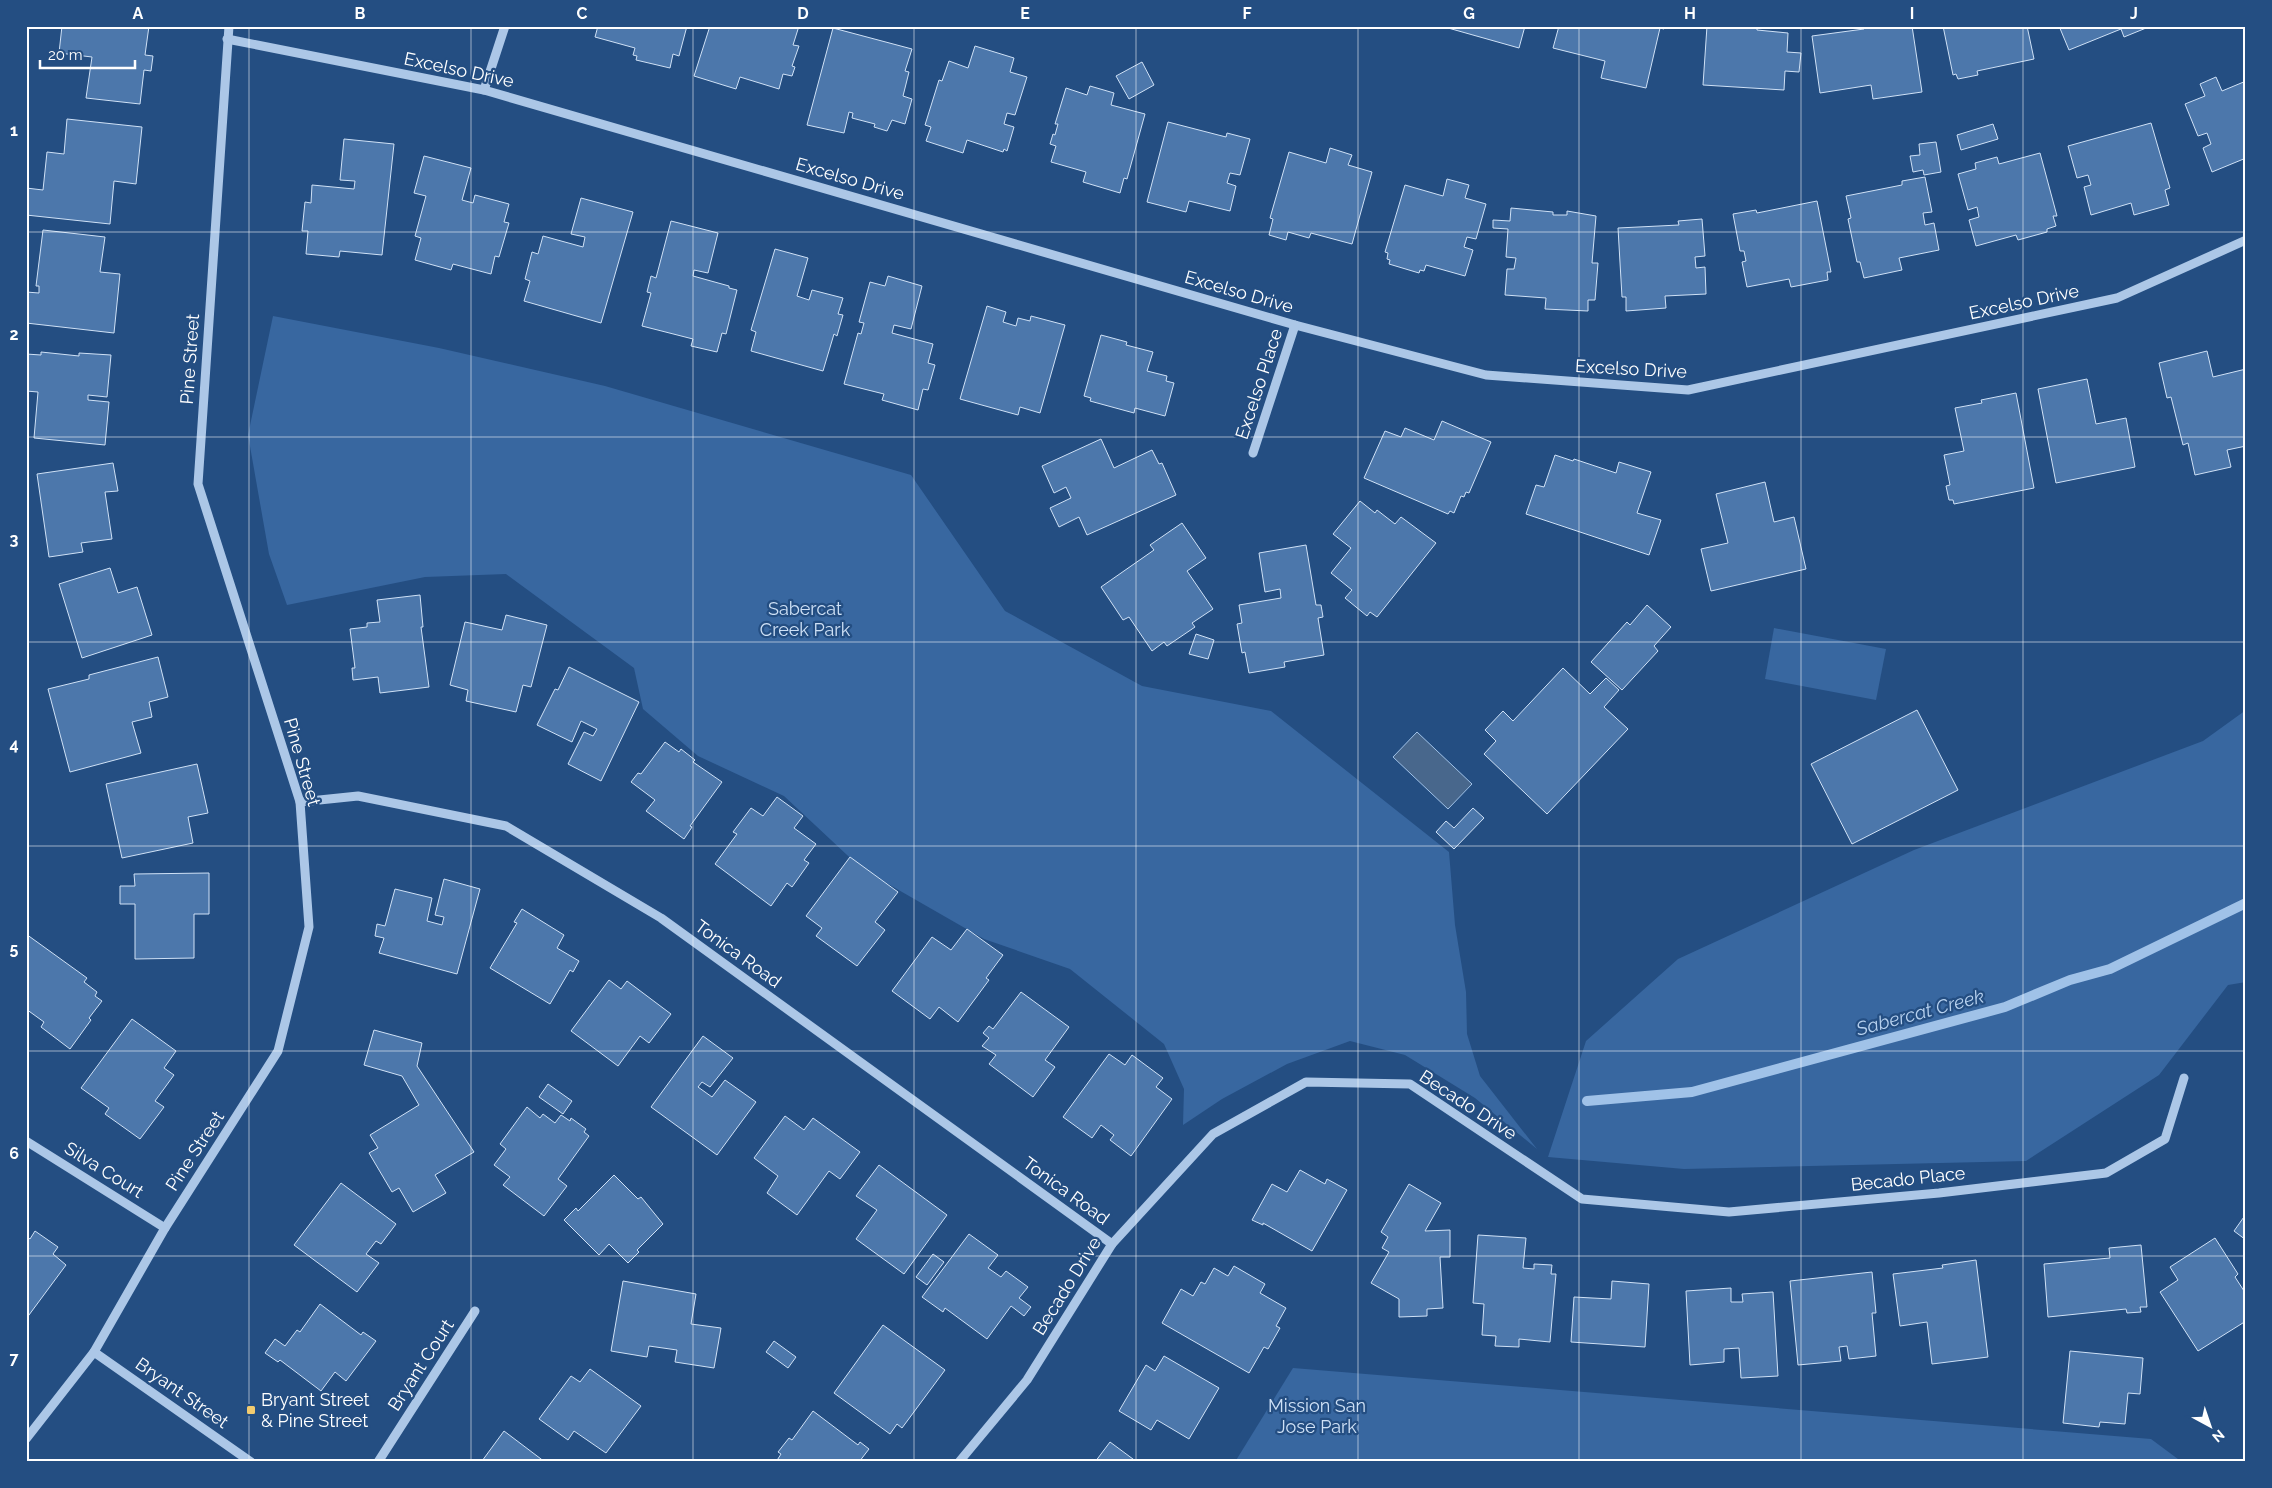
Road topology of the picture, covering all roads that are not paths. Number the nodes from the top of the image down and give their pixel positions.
1 (228, 26) edge
2 (505, 26) edge
3 (227, 39) junction
4 (484, 90) junction
5 (2246, 240) edge
6 (1295, 325) junction
7 (1253, 453) dead end
8 (300, 802) junction
9 (2184, 1078) dead end
10 (26, 1141) edge
11 (1582, 1199) joint
12 (165, 1228) junction
13 (1112, 1244) junction
14 (475, 1311) dead end
15 (94, 1352) junction
16 (26, 1440) edge
17 (251, 1462) edge
18 (378, 1462) edge
19 (959, 1462) edge

1 - 3 street, Pine Street
2 - 4 street
3 - 4 street, Excelso Drive
3 - 8 street, Pine Street
4 - 6 street, Excelso Drive
5 - 6 street, Excelso Drive
6 - 7 street, Excelso Place
8 - 12 street, Pine Street
8 - 13 street, Tonica Road
9 - 11 street, Becado Place
10 - 12 street, Silva Court
11 - 13 street, Becado Drive
12 - 15 street, Pine Street
13 - 19 street, Becado Drive
14 - 18 street, Bryant Court
15 - 16 street, Pine Street
15 - 17 street, Bryant Street

